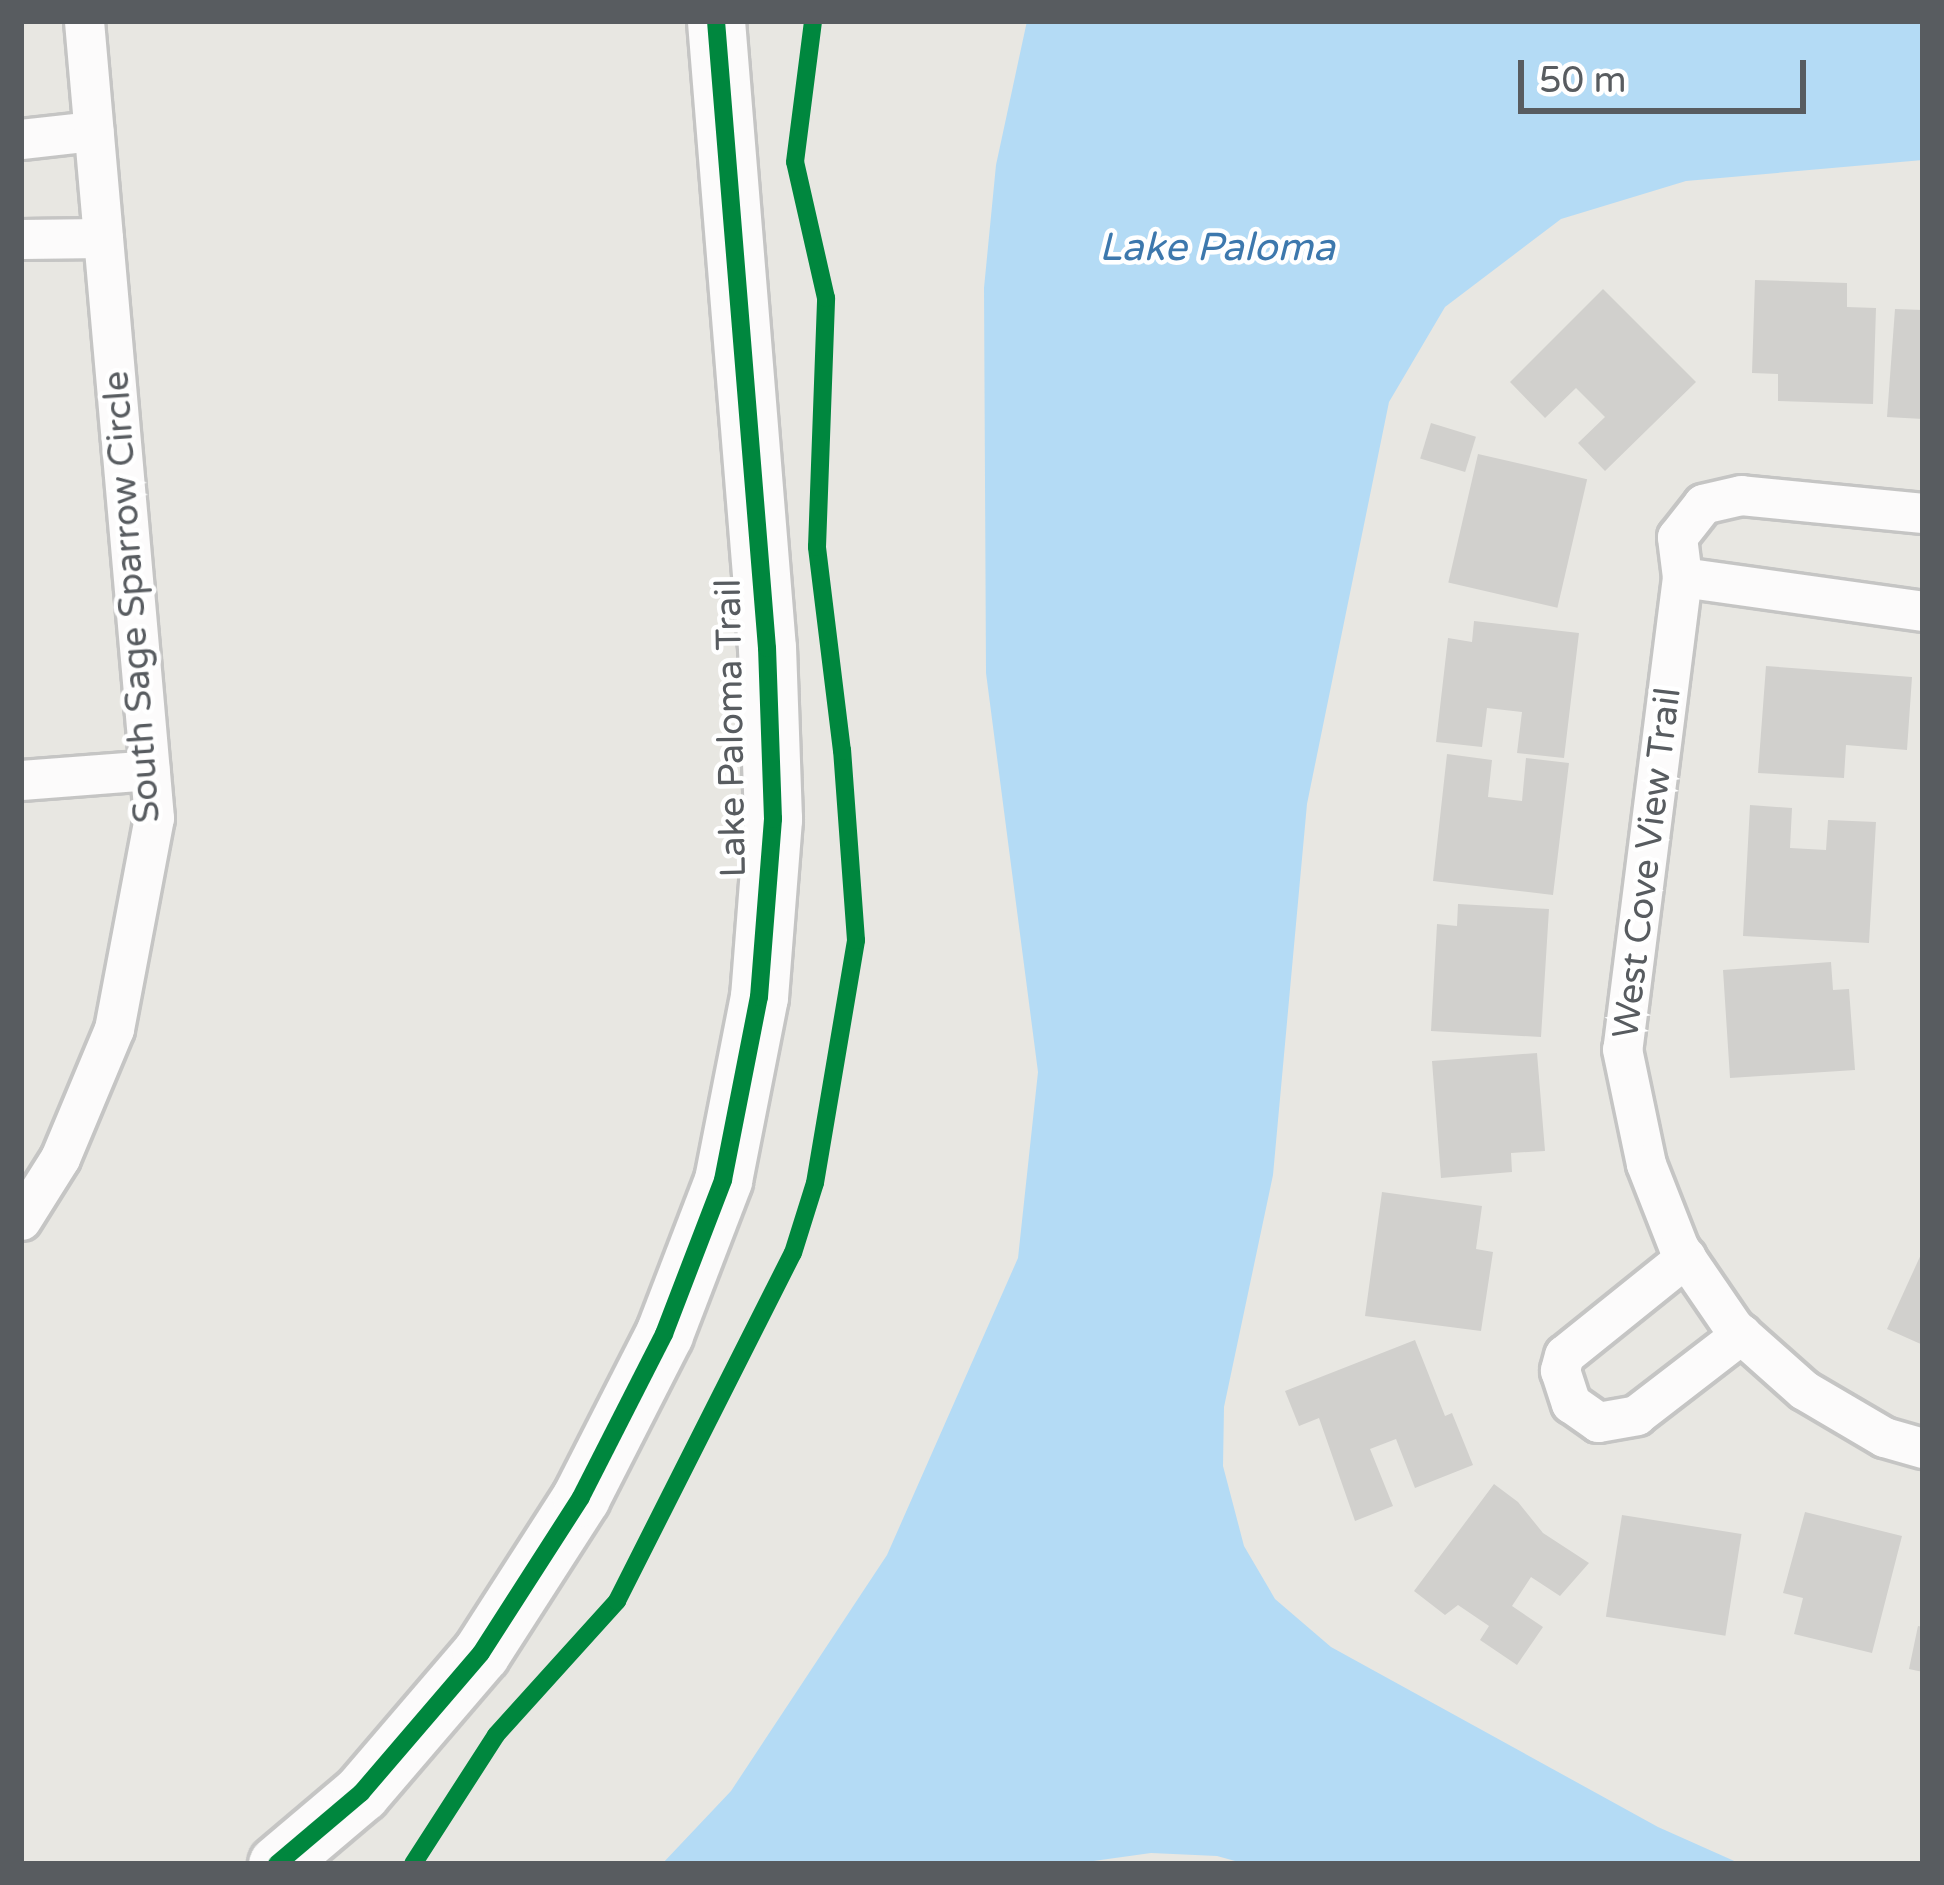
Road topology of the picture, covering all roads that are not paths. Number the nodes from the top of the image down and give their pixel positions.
1 (84, 21) edge
2 (716, 21) edge
3 (94, 131) junction
4 (21, 139) edge
5 (103, 238) junction
6 (21, 239) edge
7 (1923, 513) edge
8 (1682, 578) junction
9 (1923, 611) edge
10 (150, 770) junction
11 (21, 780) edge
12 (21, 1220) edge
13 (1686, 1257) junction
14 (1741, 1334) junction
15 (1923, 1448) edge
16 (277, 1864) edge

1 - 3 street, South Sage Sparrow Circle
2 - 16 street, Lake Paloma Trail
3 - 4 street
3 - 5 street, South Sage Sparrow Circle
5 - 6 street
5 - 10 street, South Sage Sparrow Circle
7 - 8 street, West Cove View Trail
8 - 9 street
8 - 13 street, West Cove View Trail
10 - 11 street
10 - 12 street, South Sage Sparrow Circle
13 - 14 street, West Cove View Trail
13 - 14 street
14 - 15 street, West Cove View Trail

